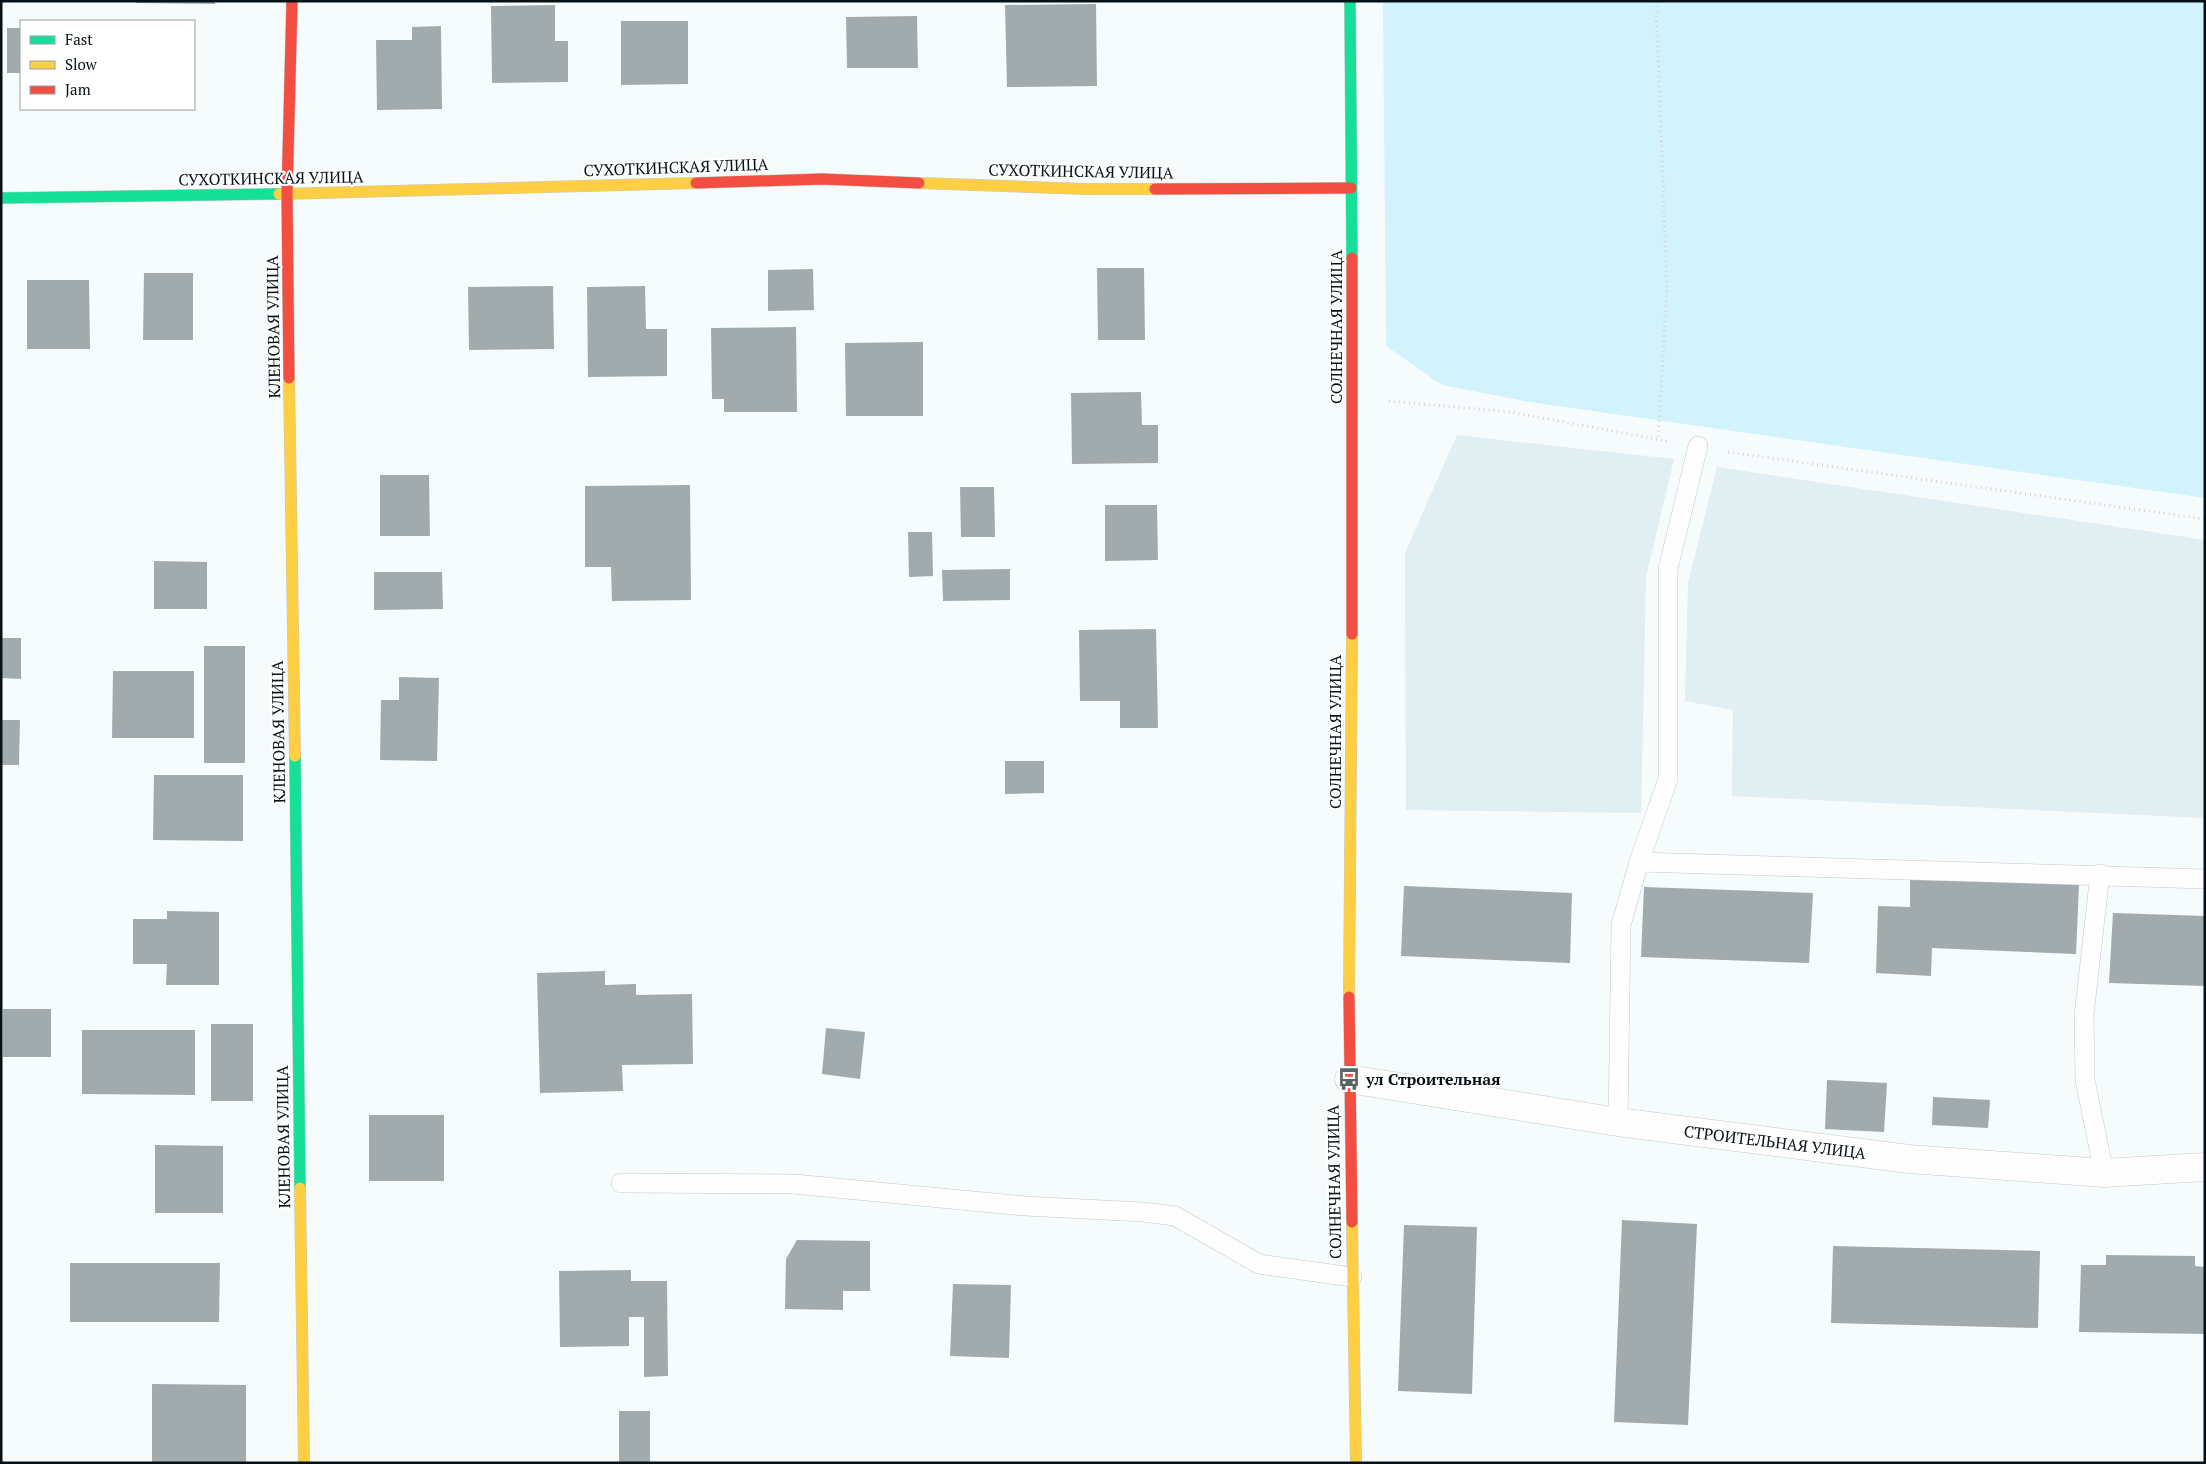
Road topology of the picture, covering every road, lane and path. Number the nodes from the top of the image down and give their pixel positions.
1 (292, 1) edge
2 (1350, 1) edge
3 (1656, 1) edge
4 (1351, 188) junction
5 (287, 194) junction
6 (1, 198) edge
7 (1353, 397) junction
8 (1658, 439) junction
9 (1698, 446) junction
10 (2205, 519) edge
11 (1640, 862) junction
12 (2100, 874) junction
13 (2205, 879) edge
14 (1349, 1079) junction
15 (1618, 1122) junction
16 (2205, 1167) edge
17 (2104, 1173) junction
18 (621, 1183) dead end
19 (1352, 1277) junction
20 (304, 1463) edge
21 (1356, 1463) edge

1 - 5 street, КЛЕНОВАЯ УЛИЦА
2 - 4 street, СОЛНЕЧНАЯ УЛИЦА
3 - 8 path
4 - 5 street, СУХОТКИНСКАЯ УЛИЦА
4 - 7 street, СОЛНЕЧНАЯ УЛИЦА
5 - 6 street, СУХОТКИНСКАЯ УЛИЦА
5 - 20 street, КЛЕНОВАЯ УЛИЦА
7 - 8 path
7 - 14 street, СОЛНЕЧНАЯ УЛИЦА
8 - 9 path
9 - 10 path
9 - 11 lane
11 - 12 lane
11 - 15 lane
12 - 13 lane
12 - 17 lane
14 - 15 street, СТРОИТЕЛЬНАЯ УЛИЦА
14 - 19 street, СОЛНЕЧНАЯ УЛИЦА
15 - 17 street, СТРОИТЕЛЬНАЯ УЛИЦА
16 - 17 street, СТРОИТЕЛЬНАЯ УЛИЦА
18 - 19 lane
19 - 21 street, СОЛНЕЧНАЯ УЛИЦА

